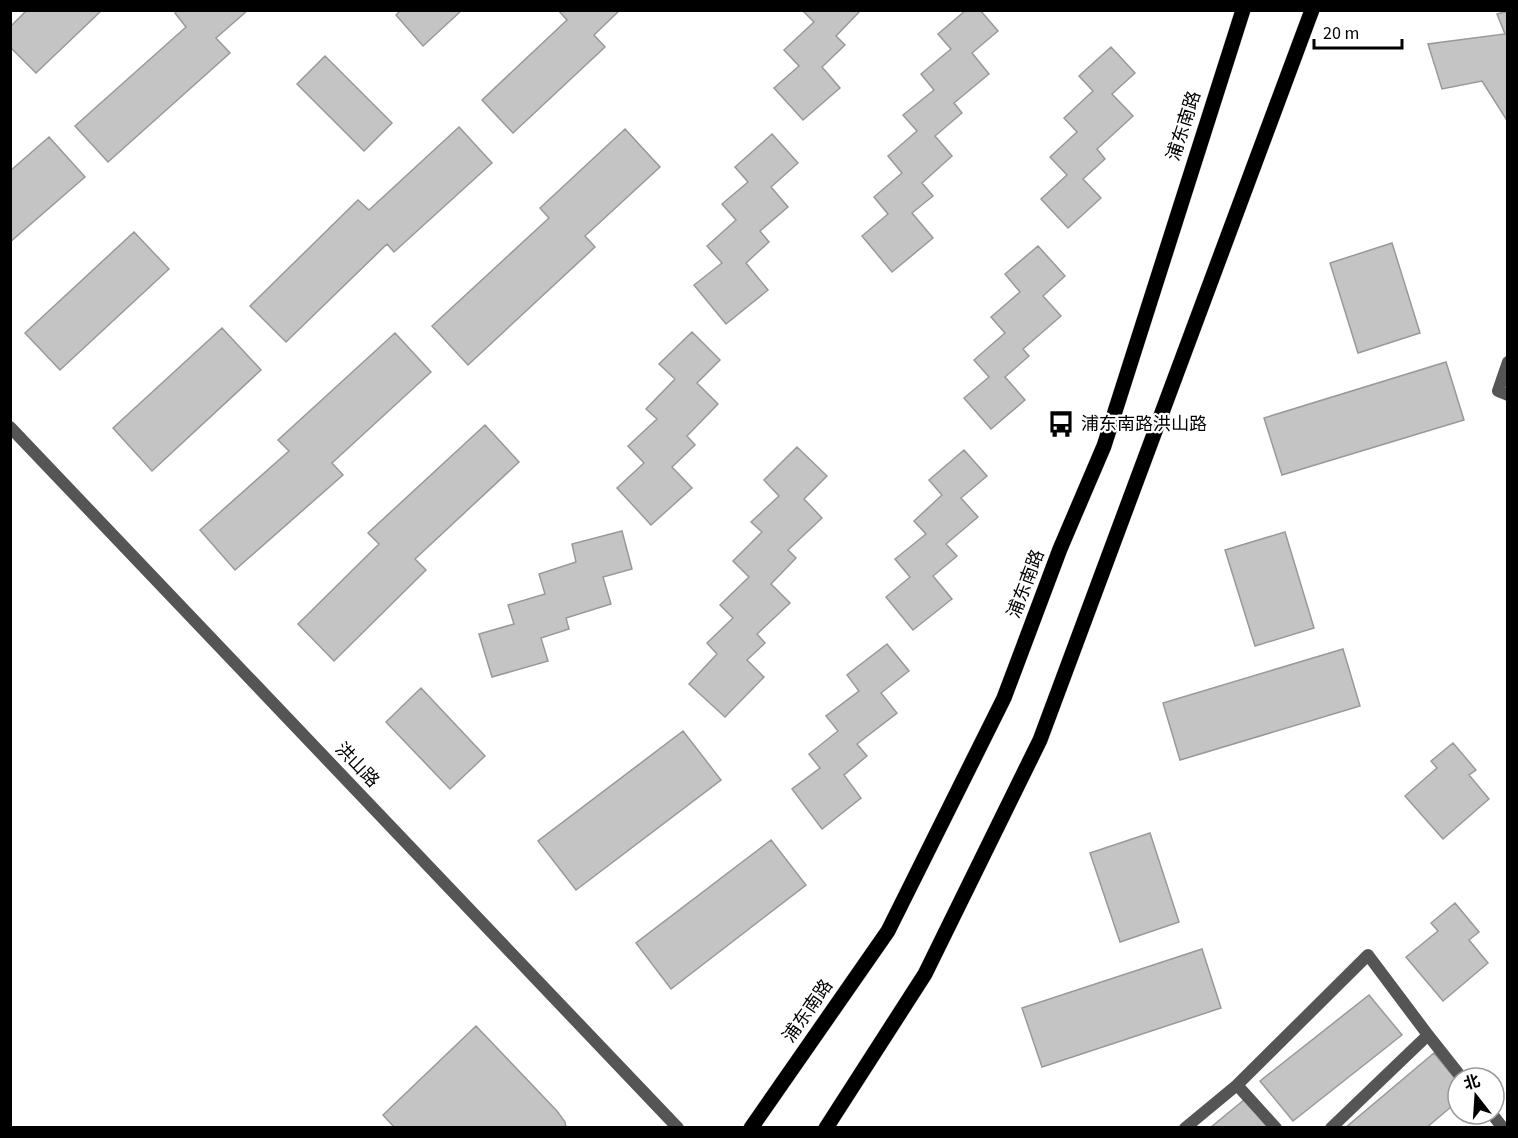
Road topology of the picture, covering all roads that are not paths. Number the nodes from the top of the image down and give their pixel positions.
1 (1243, 10) edge
2 (1312, 10) edge
3 (1508, 362) edge
4 (1508, 395) edge
5 (10, 427) edge
6 (1428, 1035) junction
7 (1453, 1066) edge
8 (1237, 1085) junction
9 (678, 1128) edge
10 (751, 1128) edge
11 (826, 1128) edge
12 (1185, 1128) edge
13 (1276, 1128) edge
14 (1330, 1128) edge

1 - 10 main road, 浦东南路
2 - 11 main road
3 - 4 street
5 - 9 street, 洪山路
6 - 7 street
6 - 8 street
6 - 14 street
8 - 12 street
8 - 13 street

